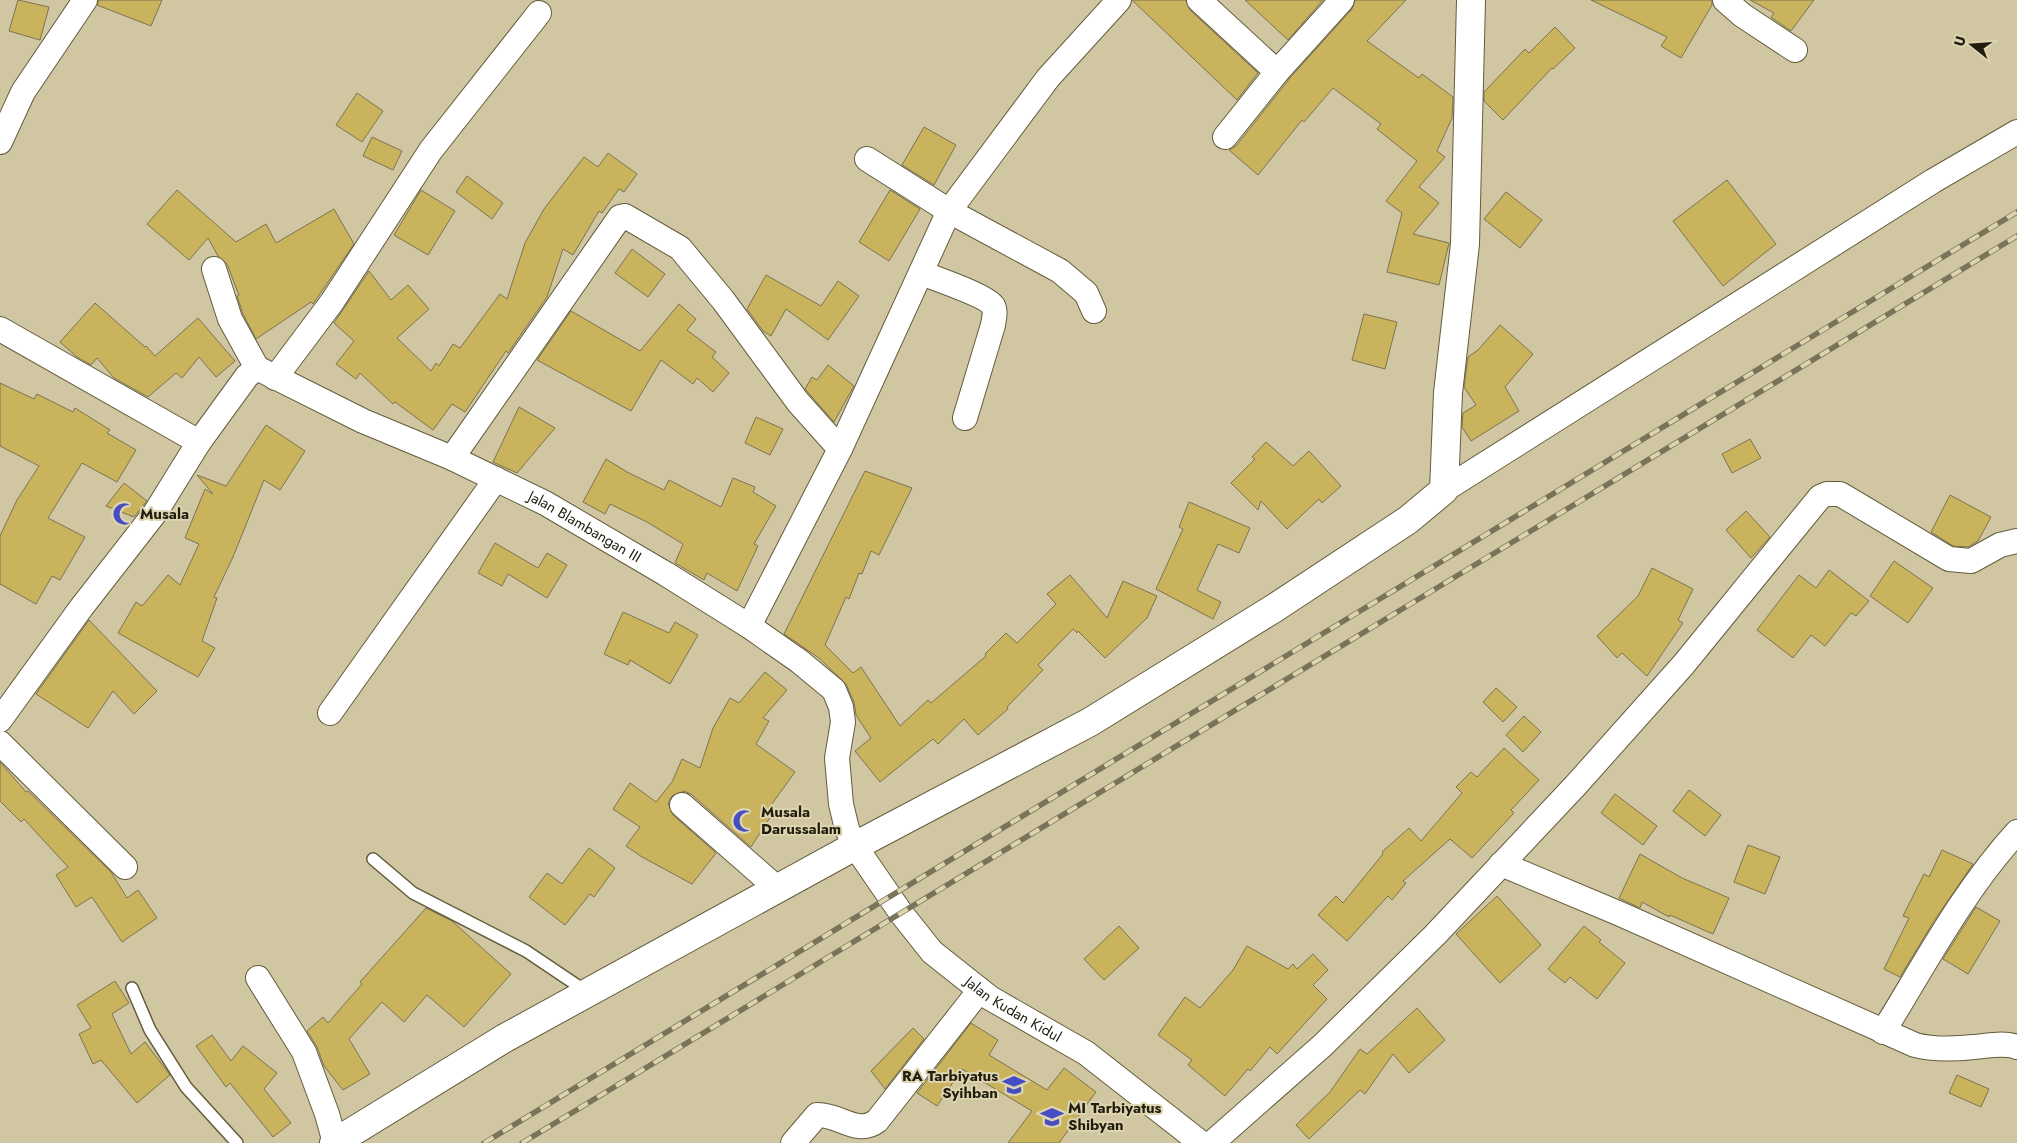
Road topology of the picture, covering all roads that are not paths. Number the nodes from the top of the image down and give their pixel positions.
1 (85, 0) edge
2 (1119, 0) edge
3 (1199, 0) edge
4 (1342, 0) edge
5 (1471, 0) edge
6 (1725, 0) edge
7 (539, 12) dead end
8 (1796, 50) dead end
9 (1277, 72) junction
10 (2017, 132) edge
11 (1225, 137) dead end
12 (0, 142) edge
13 (867, 159) dead end
14 (949, 211) junction
15 (214, 270) dead end
16 (921, 273) junction
17 (1094, 312) dead end
18 (0, 329) edge
19 (266, 373) junction
20 (965, 418) dead end
21 (199, 442) junction
22 (840, 449) junction
23 (452, 458) junction
24 (496, 480) junction
25 (1444, 490) junction
26 (2017, 541) edge
27 (749, 626) junction
28 (330, 713) dead end
29 (0, 720) edge
30 (0, 743) edge
31 (682, 805) dead end
32 (2017, 832) edge
33 (855, 846) junction
34 (373, 859) dead end
35 (1501, 864) junction
36 (125, 867) dead end
37 (778, 889) junction
38 (258, 978) dead end
39 (132, 988) dead end
40 (980, 990) junction
41 (588, 993) junction
42 (1883, 1032) junction
43 (2017, 1047) edge
44 (237, 1143) edge
45 (334, 1143) edge
46 (793, 1143) edge
47 (1201, 1143) edge
48 (1212, 1143) edge

1 - 12 street
2 - 14 street
3 - 9 street
4 - 9 street
5 - 25 street
6 - 8 street
7 - 19 street
9 - 11 street
10 - 25 street
13 - 14 street
14 - 16 street
14 - 17 street
15 - 19 street
16 - 20 street
16 - 22 street
18 - 21 street
19 - 21 street
19 - 23 street, Jalan Blambangan III
21 - 29 street
22 - 23 street
22 - 27 street
23 - 24 street, Jalan Blambangan III
24 - 27 street, Jalan Blambangan III
24 - 28 street
25 - 33 street
26 - 35 street
27 - 33 street, Jalan Blambangan III
30 - 36 street
31 - 37 street
32 - 42 street
33 - 37 street
33 - 40 street, Jalan Kudan Kidul
34 - 41 lane
35 - 42 street
35 - 48 street
37 - 41 street
38 - 45 street
39 - 44 lane
40 - 46 street
40 - 47 street, Jalan Kudan Kidul
41 - 45 street
42 - 43 street

